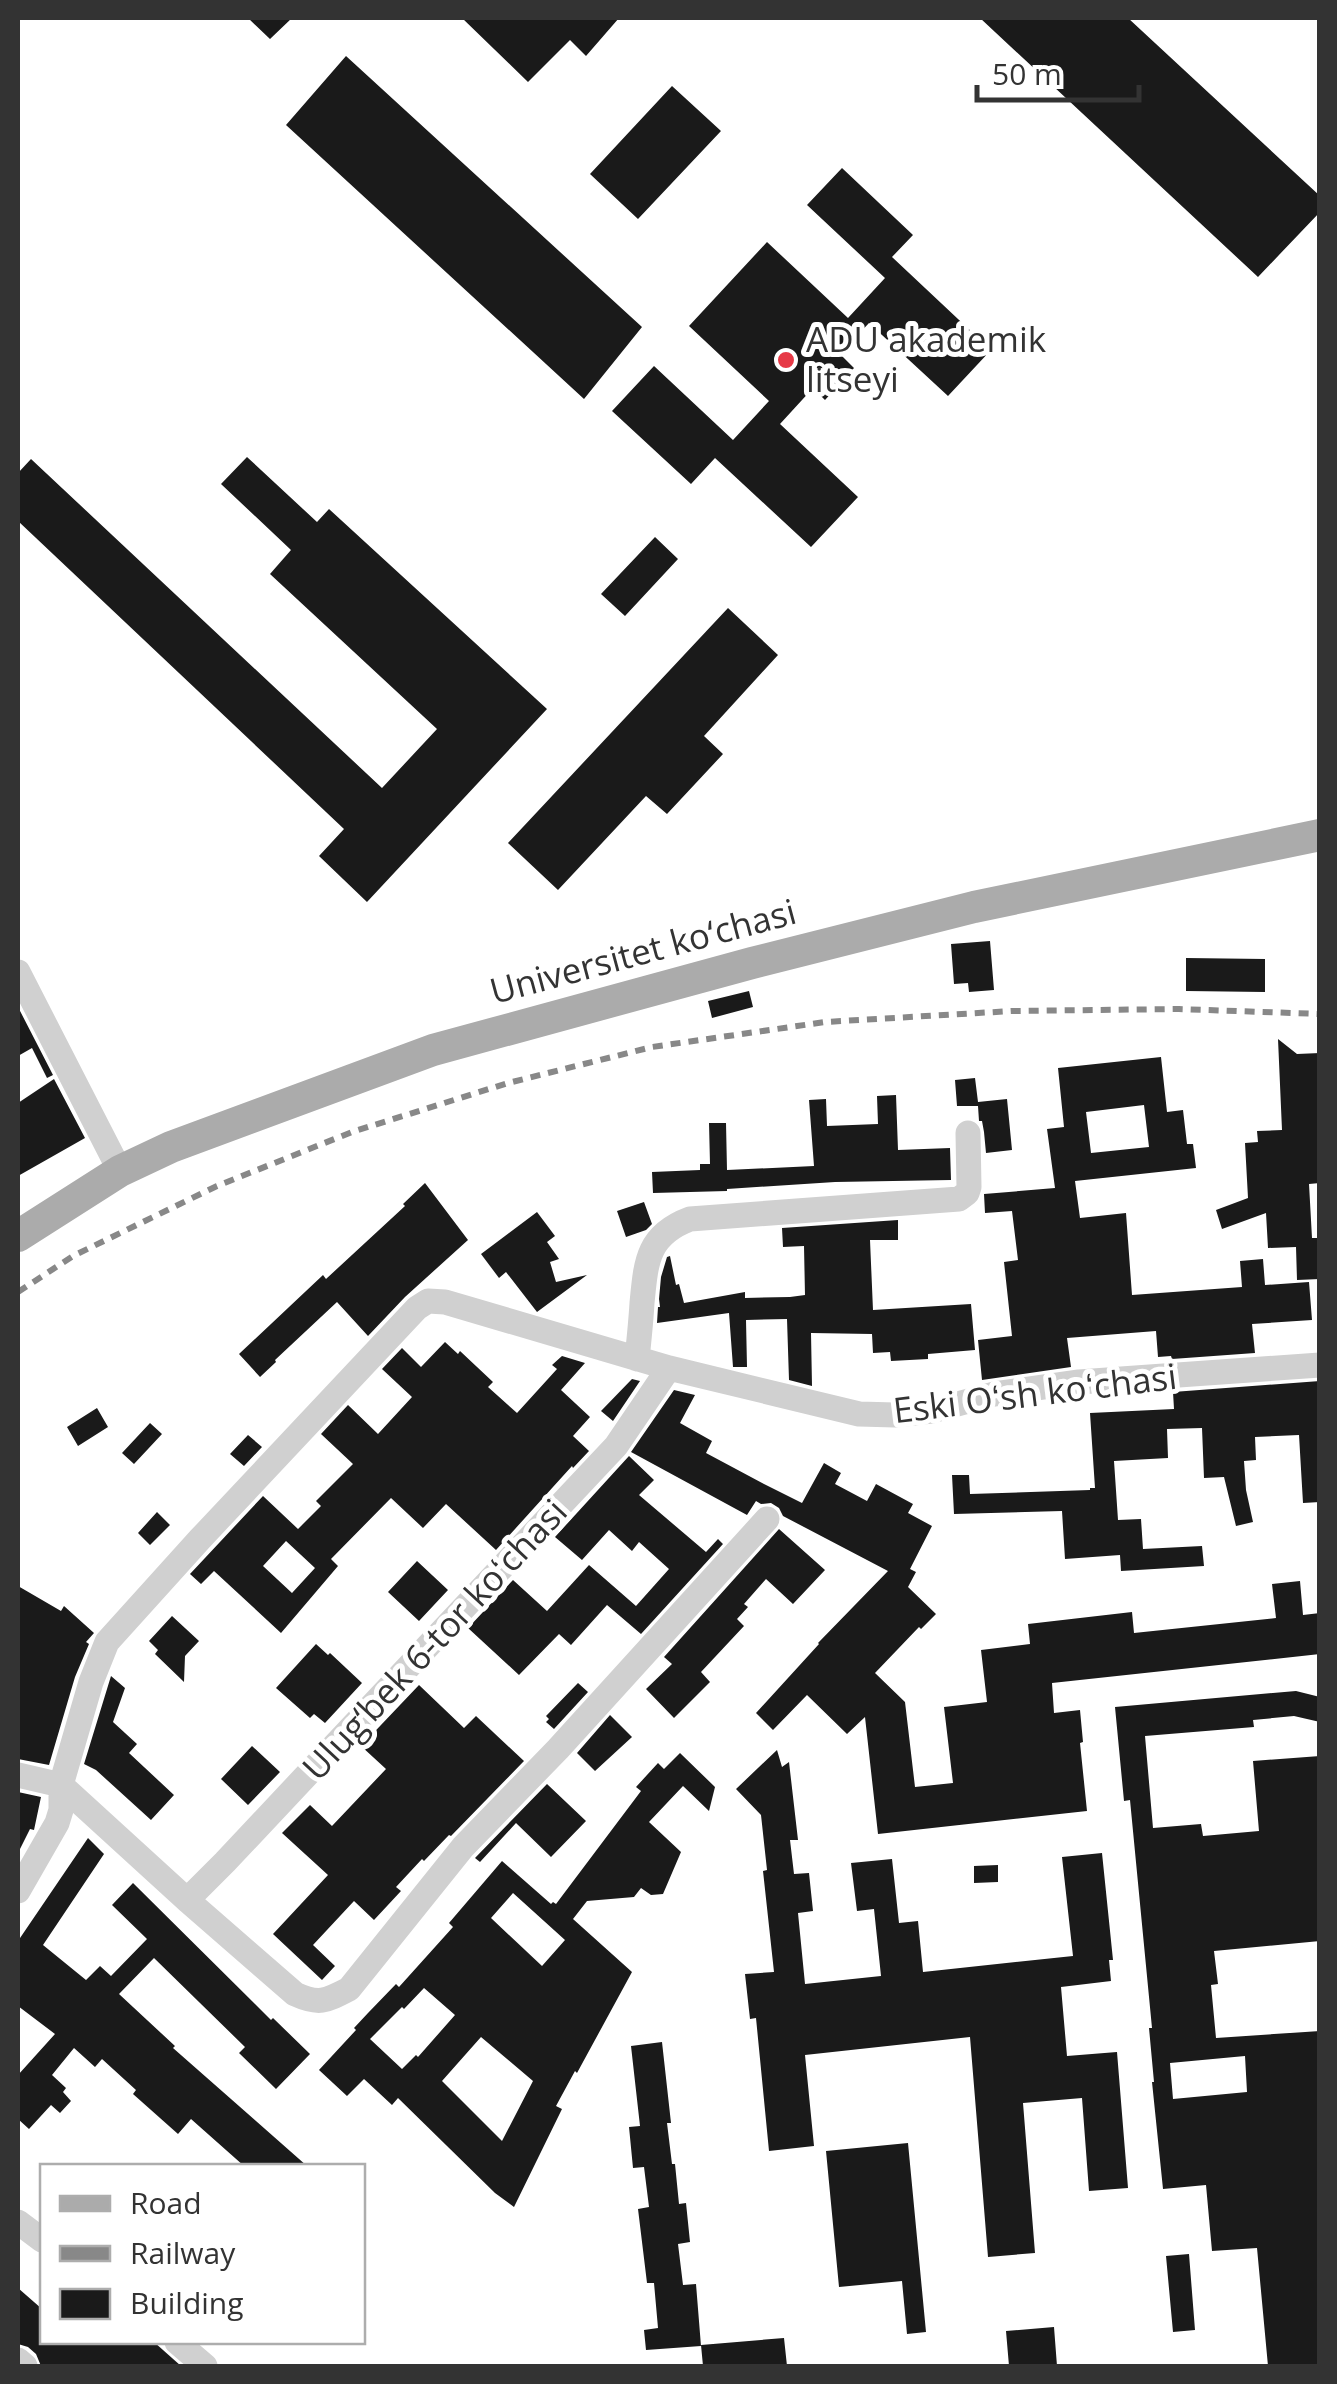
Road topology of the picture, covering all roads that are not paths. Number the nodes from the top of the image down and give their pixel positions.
1 (1320, 835) edge
2 (18, 972) edge
3 (968, 1133) dead end
4 (120, 1171) junction
5 (18, 1236) edge
6 (638, 1359) junction
7 (1320, 1365) edge
8 (668, 1368) junction
9 (767, 1519) dead end
10 (18, 1775) edge
11 (62, 1784) junction
12 (18, 1891) edge
13 (187, 1900) junction
14 (18, 2222) edge
15 (40, 2238) edge
16 (178, 2344) edge
17 (18, 2360) edge
18 (24, 2366) edge
19 (205, 2366) edge

1 - 4 main road, Universitet kо‘chasi
2 - 4 street
3 - 6 street
4 - 5 main road, Universitet kо‘chasi
6 - 8 street, Eski Oʻsh koʻchasi
6 - 11 street, Eski Oʻsh koʻchasi
7 - 8 street, Eski Oʻsh koʻchasi
8 - 13 street, Ulug‘bek 6-tor koʻchasi
9 - 13 street
10 - 11 street
11 - 12 street, Eski Oʻsh koʻchasi
11 - 13 street
14 - 15 street
16 - 19 street
17 - 18 street

